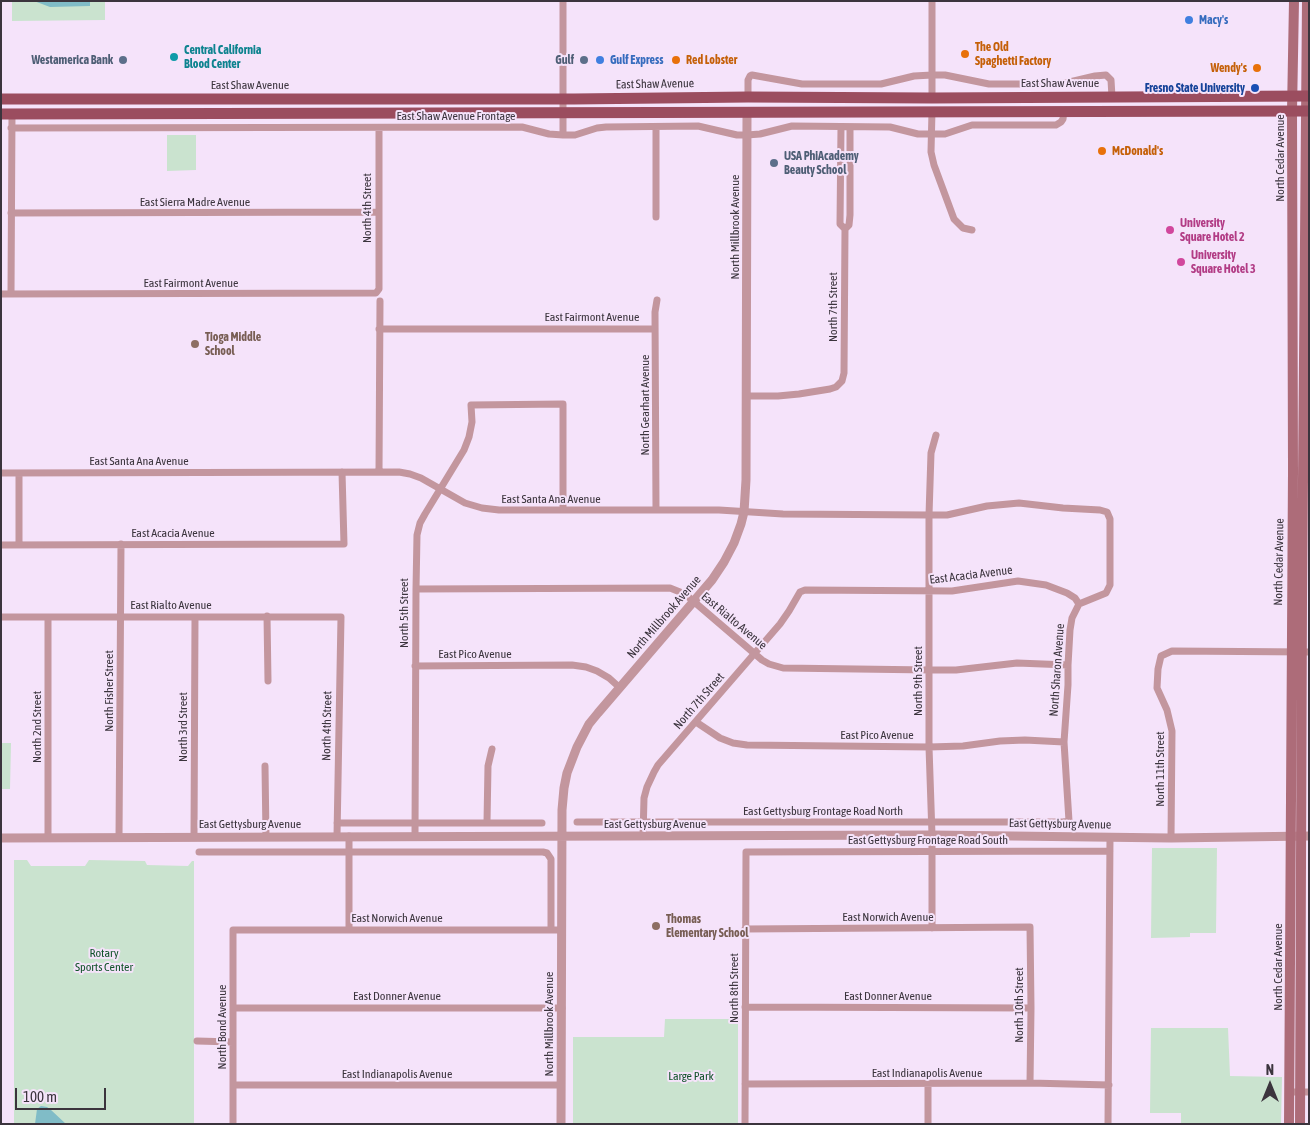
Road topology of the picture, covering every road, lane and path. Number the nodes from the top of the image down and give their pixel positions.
1 (563, 1) edge
2 (932, 1) edge
3 (1294, 1) edge
4 (1305, 1) edge
5 (932, 75) junction
6 (1293, 96) junction
7 (1307, 96) edge
8 (748, 97) junction
9 (1053, 97) junction
10 (1112, 97) junction
11 (932, 98) junction
12 (1, 99) edge
13 (152, 99) junction
14 (231, 99) junction
15 (563, 99) junction
16 (932, 111) junction
17 (1064, 111) junction
18 (1292, 111) junction
19 (1307, 111) edge
20 (747, 112) junction
21 (812, 112) junction
22 (152, 113) junction
23 (563, 113) junction
24 (6, 114) edge
25 (27, 114) junction
26 (841, 126) junction
27 (656, 127) junction
28 (850, 127) junction
29 (11, 128) junction
30 (378, 128) junction
31 (932, 134) junction
32 (563, 135) junction
33 (747, 135) junction
34 (1307, 194) edge
35 (1292, 207) junction
36 (379, 212) junction
37 (11, 213) junction
38 (656, 217) dead end
39 (845, 229) junction
40 (972, 230) dead end
41 (1292, 255) junction
42 (1305, 265) junction
43 (1293, 285) junction
44 (1307, 286) edge
45 (379, 289) joint
46 (1, 294) edge
47 (11, 294) junction
48 (657, 300) dead end
49 (380, 301) dead end
50 (1304, 307) junction
51 (379, 329) junction
52 (655, 329) junction
53 (1306, 386) edge
54 (747, 396) junction
55 (936, 435) dead end
56 (1301, 470) edge
57 (342, 472) junction
58 (379, 472) junction
59 (1, 473) edge
60 (19, 473) junction
61 (440, 488) junction
62 (563, 510) junction
63 (656, 510) junction
64 (744, 512) junction
65 (929, 516) junction
66 (121, 544) junction
67 (1, 545) edge
68 (19, 545) junction
69 (416, 589) junction
70 (800, 592) joint
71 (929, 592) junction
72 (694, 601) junction
73 (1079, 604) junction
74 (195, 616) junction
75 (267, 616) junction
76 (1, 617) edge
77 (48, 617) junction
78 (120, 617) junction
79 (341, 617) joint
80 (1301, 652) edge
81 (755, 654) junction
82 (1068, 665) junction
83 (415, 666) junction
84 (930, 670) junction
85 (268, 681) dead end
86 (619, 688) junction
87 (696, 722) junction
88 (1064, 742) junction
89 (929, 747) junction
90 (492, 749) dead end
91 (265, 766) dead end
92 (1068, 821) joint
93 (487, 822) junction
94 (577, 822) dead end
95 (643, 822) junction
96 (932, 822) junction
97 (337, 823) junction
98 (415, 823) junction
99 (542, 823) dead end
100 (932, 835) junction
101 (337, 836) junction
102 (349, 836) junction
103 (415, 836) junction
104 (643, 836) junction
105 (1300, 836) edge
106 (194, 837) junction
107 (266, 837) junction
108 (562, 837) junction
109 (1110, 837) junction
110 (1, 838) edge
111 (48, 838) junction
112 (119, 838) junction
113 (1171, 838) junction
114 (199, 852) dead end
115 (348, 852) junction
116 (746, 852) joint
117 (932, 852) junction
118 (1110, 852) junction
119 (1030, 927) joint
120 (932, 928) junction
121 (746, 929) junction
122 (233, 930) joint
123 (349, 930) junction
124 (551, 930) junction
125 (562, 930) junction
126 (1290, 941) junction
127 (1300, 977) junction
128 (745, 1007) junction
129 (233, 1008) junction
130 (562, 1008) junction
131 (1031, 1008) junction
132 (197, 1042) dead end
133 (233, 1042) junction
134 (1030, 1083) junction
135 (745, 1084) junction
136 (928, 1084) junction
137 (233, 1085) junction
138 (561, 1085) junction
139 (1109, 1085) junction
140 (1299, 1092) edge
141 (233, 1124) edge
142 (561, 1124) edge
143 (745, 1124) edge
144 (928, 1124) edge
145 (1108, 1124) edge
146 (1289, 1124) edge
147 (1300, 1124) edge

1 - 15 street
2 - 5 street
3 - 6 main road, North Cedar Avenue
4 - 7 main road, North Cedar Avenue
5 - 8 street
5 - 10 street
5 - 11 street
6 - 7 main road, East Shaw Avenue
6 - 10 main road, East Shaw Avenue
6 - 18 main road, North Cedar Avenue
7 - 19 main road, North Cedar Avenue
8 - 11 main road, East Shaw Avenue
8 - 15 main road, East Shaw Avenue
9 - 10 main road, East Shaw Avenue
9 - 11 main road, East Shaw Avenue
9 - 16 main road
11 - 21 main road
12 - 13 main road, East Shaw Avenue
13 - 14 main road, East Shaw Avenue
13 - 25 main road
14 - 15 main road, East Shaw Avenue
14 - 22 main road
15 - 23 street
16 - 17 main road
16 - 21 main road
16 - 31 street
17 - 18 main road
17 - 31 street, East Shaw Avenue Frontage
18 - 19 main road
18 - 35 main road, North Cedar Avenue
19 - 34 main road, North Cedar Avenue
20 - 21 main road
20 - 23 main road
20 - 33 street, North Millbrook Avenue
22 - 23 main road
22 - 25 main road
23 - 32 street
24 - 25 main road
24 - 29 street
26 - 28 street, East Shaw Avenue Frontage
26 - 33 street, East Shaw Avenue Frontage
26 - 39 street, North 7th Street
27 - 32 street, East Shaw Avenue Frontage
27 - 33 street, East Shaw Avenue Frontage
27 - 38 street
28 - 31 street, East Shaw Avenue Frontage
28 - 39 street, North 7th Street
29 - 30 street, East Shaw Avenue Frontage
29 - 37 street
30 - 32 street, East Shaw Avenue Frontage
30 - 36 street, North 4th Street
31 - 40 street
33 - 54 street, North Millbrook Avenue
34 - 42 main road, North Cedar Avenue
35 - 41 main road, North Cedar Avenue
35 - 42 main road
36 - 37 street, East Sierra Madre Avenue
36 - 45 street, North 4th Street
37 - 47 street
39 - 54 street, North 7th Street
41 - 43 main road, North Cedar Avenue
41 - 44 main road
42 - 44 main road, North Cedar Avenue
43 - 50 main road
43 - 56 main road, North Cedar Avenue
44 - 50 main road, North Cedar Avenue
45 - 47 street, East Fairmont Avenue
46 - 47 street, East Fairmont Avenue
48 - 52 street, North Gearhart Avenue
49 - 51 street
50 - 53 main road, North Cedar Avenue
51 - 52 street, East Fairmont Avenue
51 - 58 street
52 - 63 street, North Gearhart Avenue
53 - 56 main road, North Cedar Avenue
54 - 64 street, North Millbrook Avenue
55 - 65 street, North 9th Street
56 - 80 main road, North Cedar Avenue
57 - 58 street, East Santa Ana Avenue
57 - 60 street, East Santa Ana Avenue
57 - 66 street, East Acacia Avenue
58 - 61 street, East Santa Ana Avenue
59 - 60 street, East Santa Ana Avenue
60 - 68 street
61 - 62 street, East Santa Ana Avenue
61 - 62 street, North 5th Street
61 - 69 street, North 5th Street
62 - 63 street, East Santa Ana Avenue
63 - 64 street, East Santa Ana Avenue
64 - 65 street, East Santa Ana Avenue
64 - 72 street, North Millbrook Avenue
65 - 71 street, North 9th Street
65 - 73 street, East Santa Ana Avenue
66 - 68 street, East Acacia Avenue
66 - 78 street, North Fisher Street
67 - 68 street, East Acacia Avenue
69 - 72 street, East Rialto Avenue
69 - 83 street, North 5th Street
70 - 71 street, East Acacia Avenue
70 - 81 street, North 7th Street
71 - 73 street, East Acacia Avenue
71 - 84 street, North 9th Street
72 - 81 street, East Rialto Avenue
72 - 86 street, North Millbrook Avenue
73 - 82 street, North Sharon Avenue
74 - 75 street, East Rialto Avenue
74 - 78 street, East Rialto Avenue
74 - 106 street, North 3rd Street
75 - 79 street, East Rialto Avenue
75 - 85 street
76 - 77 street, East Rialto Avenue
77 - 78 street, East Rialto Avenue
77 - 111 street, North 2nd Street
78 - 112 street, North Fisher Street
79 - 97 street, North 4th Street
80 - 105 main road, North Cedar Avenue
80 - 113 street, North 11th Street
81 - 84 street, East Rialto Avenue
81 - 87 street, North 7th Street
82 - 84 street, East Rialto Avenue
82 - 88 street, North Sharon Avenue
83 - 86 street, East Pico Avenue
83 - 98 street, North 5th Street
84 - 89 street, North 9th Street
86 - 108 street, North Millbrook Avenue
87 - 89 street, East Pico Avenue
87 - 95 street, North 7th Street
88 - 89 street, East Pico Avenue
88 - 92 street, North Sharon Avenue
89 - 96 street, North 9th Street
90 - 93 street
91 - 107 street
92 - 96 street, East Gettysburg Frontage Road North
93 - 98 street
93 - 99 street
94 - 95 street, East Gettysburg Frontage Road North
95 - 96 street, East Gettysburg Frontage Road North
95 - 104 street, North 7th Street
96 - 100 street, North 9th Street
97 - 98 street
97 - 101 street, North 4th Street
98 - 103 street, North 5th Street
100 - 104 street, East Gettysburg Avenue
100 - 109 street, East Gettysburg Avenue
100 - 117 street, North 9th Street
101 - 102 street, East Gettysburg Avenue
101 - 107 street, East Gettysburg Avenue
102 - 103 street, East Gettysburg Avenue
102 - 115 street
103 - 108 street, East Gettysburg Avenue
104 - 108 street, East Gettysburg Avenue
105 - 113 street, East Gettysburg Avenue
105 - 126 main road, North Cedar Avenue
105 - 127 main road, North Cedar Avenue
106 - 107 street, East Gettysburg Avenue
106 - 112 street, East Gettysburg Avenue
108 - 125 street, North Millbrook Avenue
109 - 113 street, East Gettysburg Avenue
109 - 118 street
110 - 111 street, East Gettysburg Avenue
111 - 112 street, East Gettysburg Avenue
114 - 115 street
115 - 123 street
115 - 124 street
116 - 117 street, East Gettysburg Frontage Road South
116 - 121 street, North 8th Street
117 - 118 street, East Gettysburg Frontage Road South
117 - 120 street, North 9th Street
118 - 139 street
119 - 120 street, East Norwich Avenue
119 - 131 street, North 10th Street
120 - 121 street, East Norwich Avenue
121 - 128 street, North 8th Street
122 - 123 street, East Norwich Avenue
122 - 129 street, North Bond Avenue
123 - 124 street, East Norwich Avenue
124 - 125 street, East Norwich Avenue
125 - 130 street, North Millbrook Avenue
126 - 127 main road
126 - 140 main road, North Cedar Avenue
127 - 140 main road, North Cedar Avenue
128 - 131 street, East Donner Avenue
128 - 135 street, North 8th Street
129 - 130 street, East Donner Avenue
129 - 133 street, North Bond Avenue
130 - 138 street, North Millbrook Avenue
131 - 134 street, North 10th Street
132 - 133 street
133 - 137 street, North Bond Avenue
134 - 136 street, East Indianapolis Avenue
134 - 139 street, East Indianapolis Avenue
135 - 136 street, East Indianapolis Avenue
135 - 143 street, North 8th Street
136 - 144 street
137 - 138 street, East Indianapolis Avenue
137 - 141 street, North Bond Avenue
138 - 142 street, North Millbrook Avenue
139 - 145 street
140 - 146 main road, North Cedar Avenue
140 - 147 main road, North Cedar Avenue

